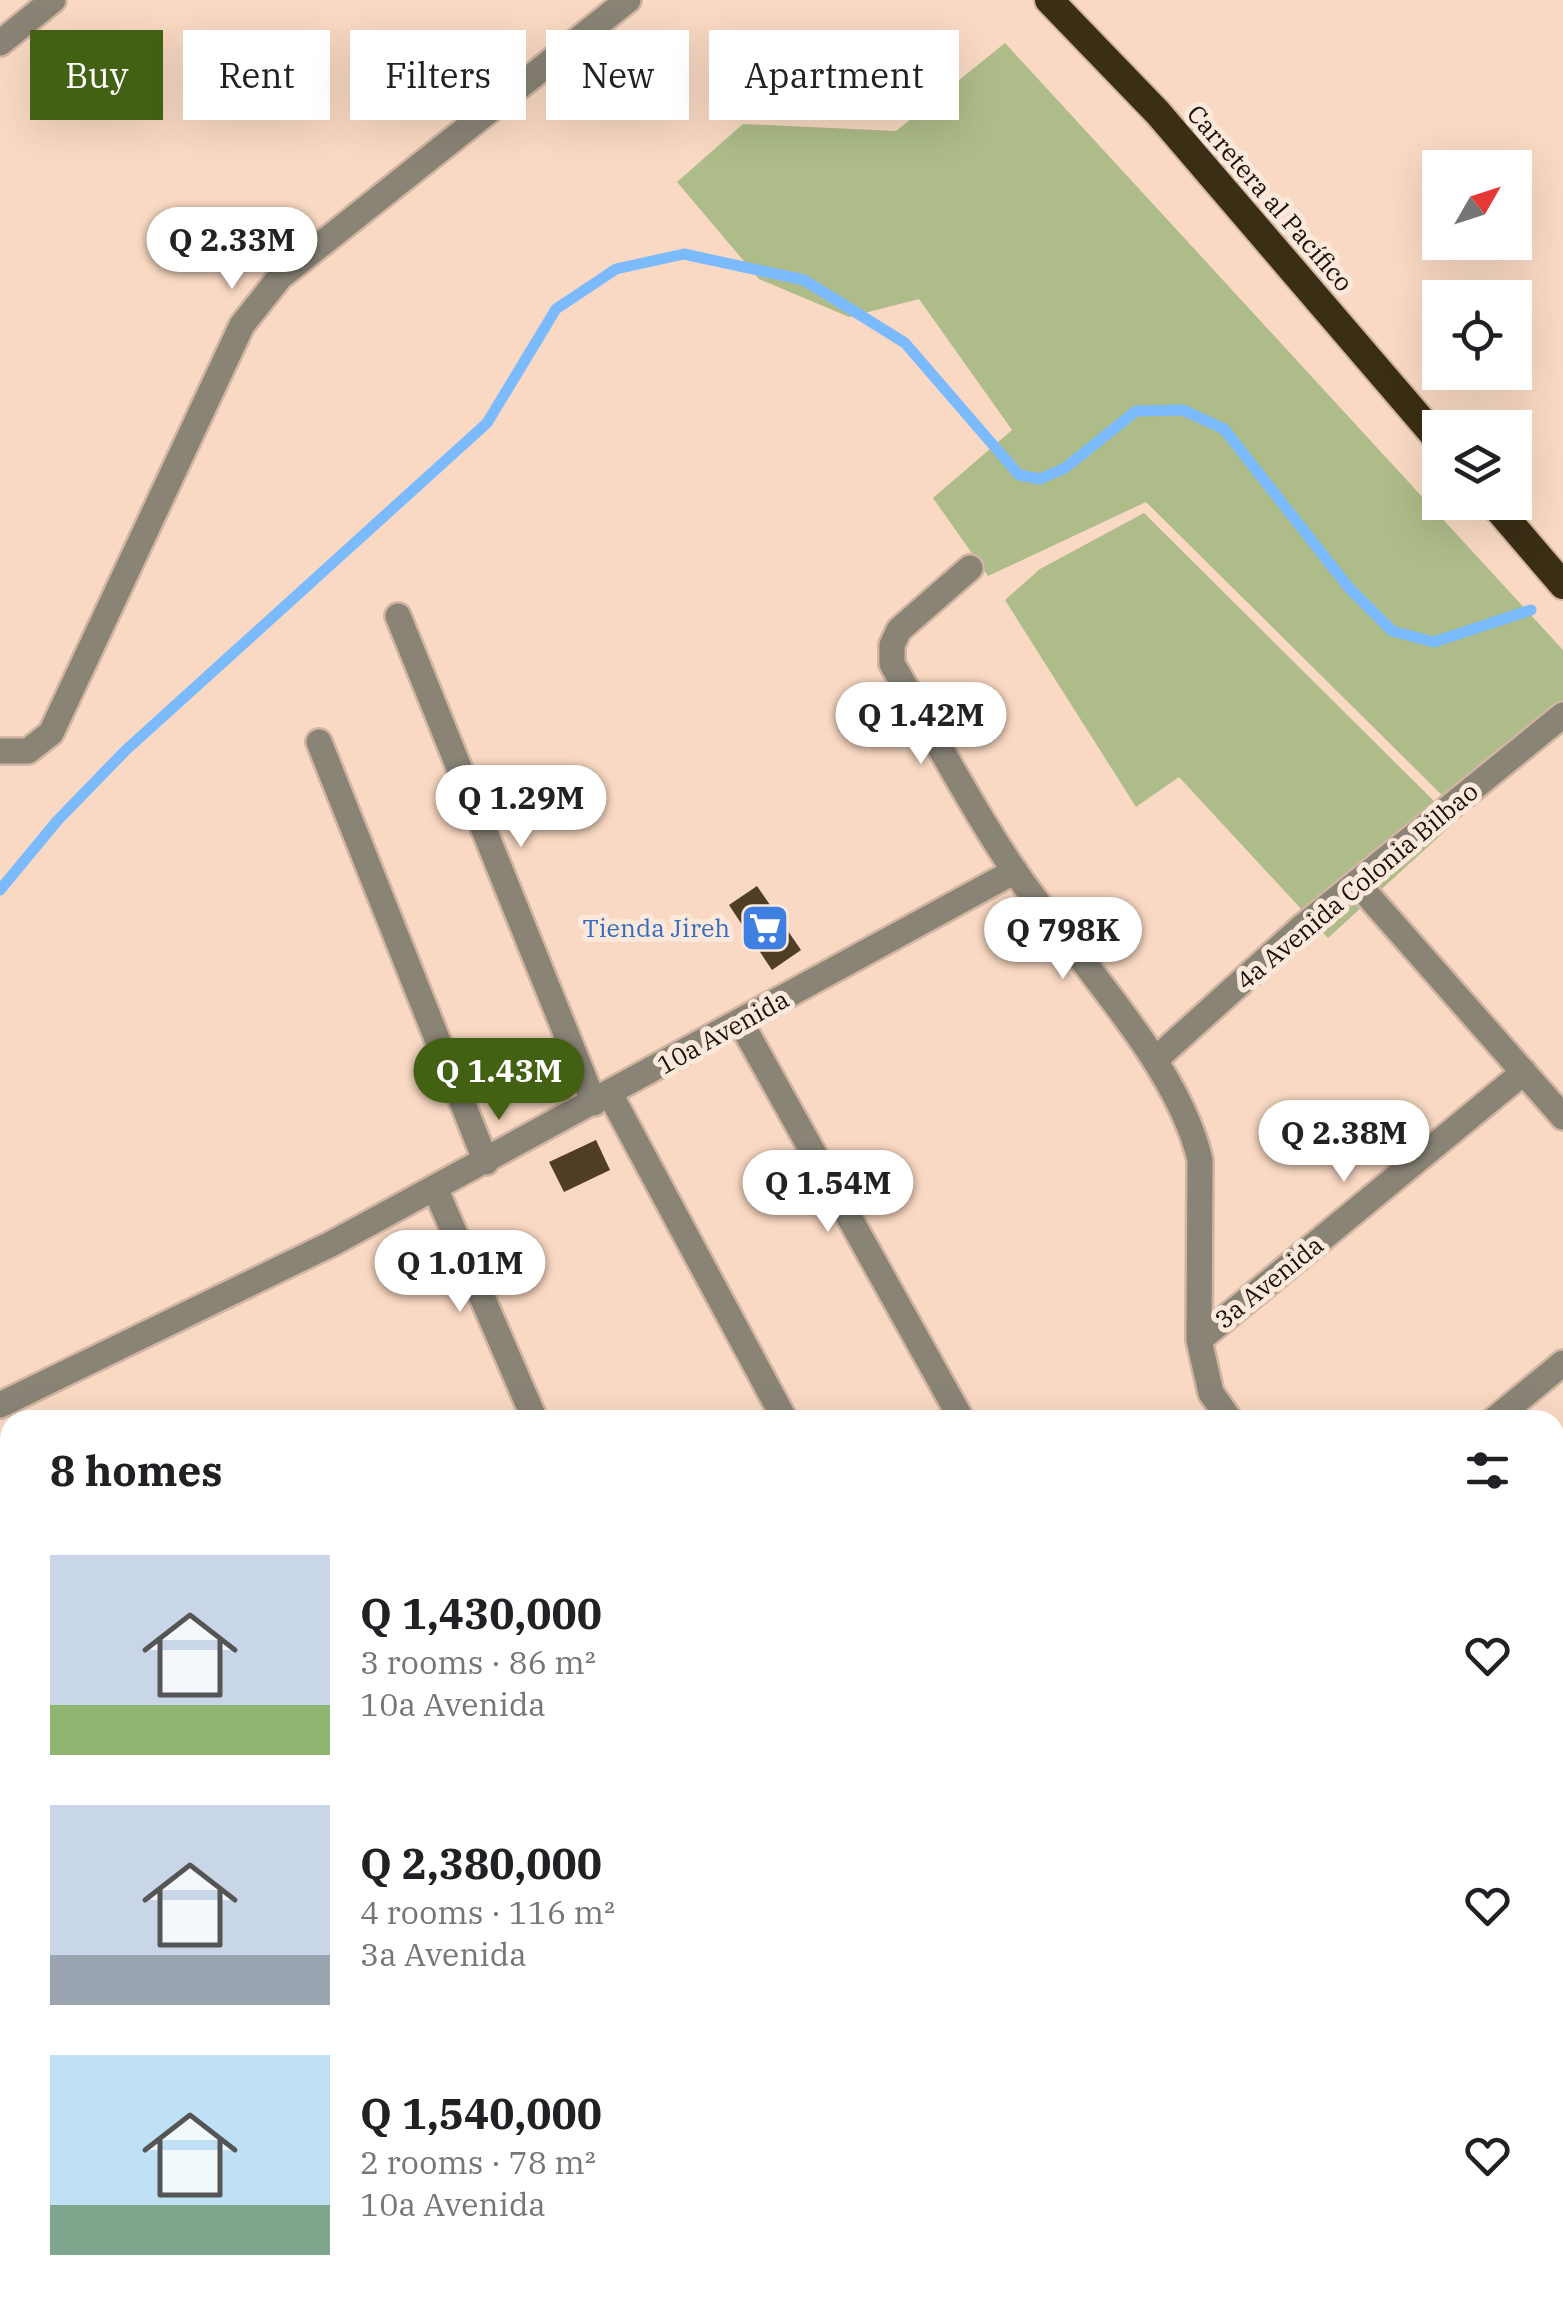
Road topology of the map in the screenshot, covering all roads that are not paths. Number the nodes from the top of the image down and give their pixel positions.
1 (53, 0) edge
2 (628, 0) edge
3 (1049, 0) edge
4 (0, 43) edge
5 (1422, 421) edge
6 (1507, 520) edge
7 (970, 568) dead end
8 (1563, 585) edge
9 (398, 616) dead end
10 (1563, 715) edge
11 (319, 742) dead end
12 (0, 750) edge
13 (1015, 871) junction
14 (1357, 883) junction
15 (741, 1023) junction
16 (1155, 1060) junction
17 (1524, 1072) junction
18 (602, 1099) junction
19 (1563, 1116) edge
20 (486, 1162) junction
21 (435, 1188) junction
22 (1198, 1340) junction
23 (1563, 1363) edge
24 (0, 1405) edge
25 (532, 1410) edge
26 (779, 1410) edge
27 (956, 1410) edge
28 (1223, 1410) edge
29 (1506, 1410) edge

1 - 4 street
2 - 12 street
3 - 5 highway, Carretera al Pacífico
6 - 8 highway
7 - 13 street
9 - 18 street
10 - 14 street, 4a Avenida Colonia Bilbao
11 - 20 street
13 - 15 street, 10a Avenida
13 - 16 street
14 - 16 street, 4a Avenida Colonia Bilbao
14 - 17 street
15 - 18 street, 10a Avenida
15 - 27 street
16 - 22 street
17 - 19 street
17 - 22 street, 3a Avenida
18 - 20 street, 10a Avenida
18 - 26 street
20 - 21 street, 10a Avenida
21 - 24 street, 10a Avenida
21 - 25 street
22 - 28 street
23 - 29 street

